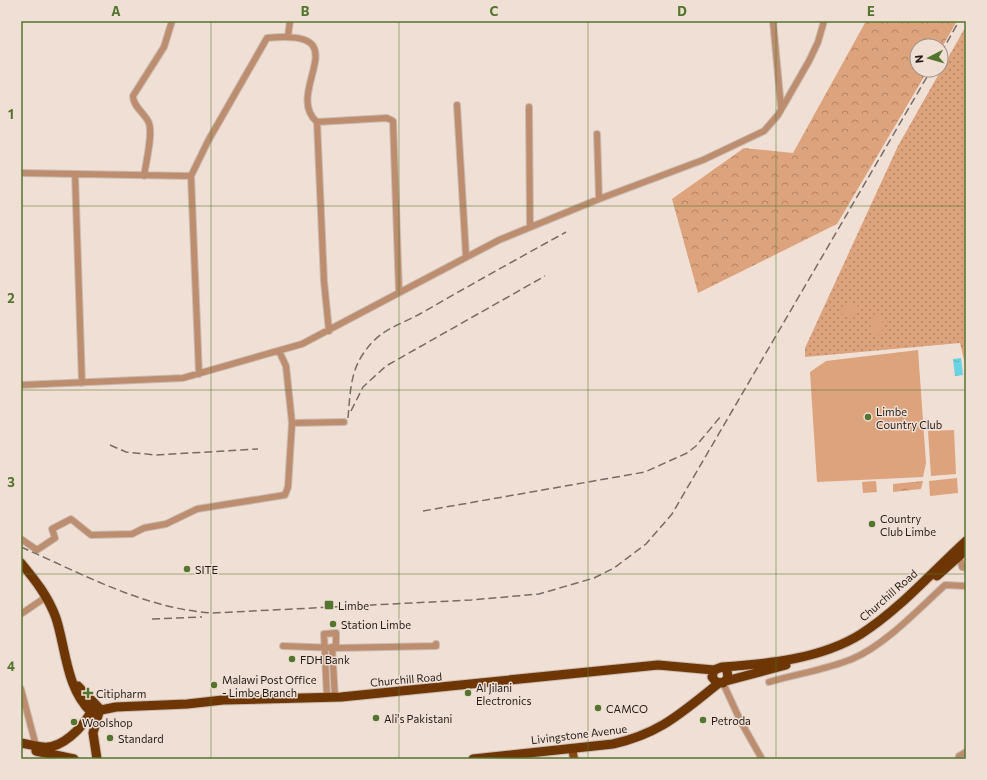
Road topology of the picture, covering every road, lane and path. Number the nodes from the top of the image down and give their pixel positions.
1 (172, 21) edge
2 (290, 21) edge
3 (773, 21) edge
4 (824, 21) edge
5 (288, 36) junction
6 (457, 105) dead end
7 (529, 107) dead end
8 (782, 107) junction
9 (317, 122) junction
10 (597, 134) dead end
11 (21, 173) edge
12 (75, 174) junction
13 (144, 176) junction
14 (191, 176) junction
15 (599, 199) junction
16 (530, 227) junction
17 (466, 256) junction
18 (399, 292) junction
19 (329, 331) junction
20 (279, 351) junction
21 (199, 374) junction
22 (82, 382) junction
23 (21, 385) edge
24 (344, 422) dead end
25 (292, 423) junction
26 (21, 539) edge
27 (966, 541) edge
28 (961, 552) edge
29 (23, 566) edge
30 (966, 568) edge
31 (966, 586) edge
32 (46, 597) junction
33 (21, 614) edge
34 (436, 644) dead end
35 (283, 646) dead end
36 (324, 647) junction
37 (334, 648) junction
38 (718, 668) junction
39 (326, 670) junction
40 (333, 670) junction
41 (71, 676) junction
42 (723, 682) junction
43 (769, 682) dead end
44 (21, 689) edge
45 (331, 697) junction
46 (100, 709) junction
47 (91, 712) junction
48 (81, 727) junction
49 (93, 733) junction
50 (21, 742) edge
51 (61, 743) junction
52 (40, 746) junction
53 (21, 748) edge
54 (572, 748) junction
55 (966, 752) edge
56 (62, 756) junction
57 (959, 756) dead end
58 (74, 759) edge
59 (97, 759) edge
60 (473, 759) edge
61 (574, 759) edge
62 (762, 759) edge

1 - 13 street
2 - 5 street
3 - 8 street
4 - 8 street
5 - 9 street
5 - 14 street
6 - 17 street
7 - 16 street
8 - 15 street
9 - 18 street
9 - 19 street
10 - 15 street
11 - 12 street
12 - 13 street
12 - 22 street
13 - 14 street
14 - 21 street
15 - 16 street
16 - 17 street
17 - 18 street
18 - 19 street
19 - 20 street
20 - 21 street
20 - 25 street
21 - 22 street
22 - 23 street
24 - 25 street
25 - 26 street
27 - 28 highway, Churchill Road
28 - 30 street
28 - 38 highway, Churchill Road
28 - 42 highway, Churchill Road
29 - 32 highway
31 - 43 street
32 - 33 street
32 - 41 highway
34 - 37 street
35 - 36 street
36 - 37 street
36 - 37 street
36 - 39 street
37 - 40 street
38 - 42 highway
38 - 42 highway
38 - 45 highway, Churchill Road
39 - 40 street
39 - 45 street
40 - 45 street
41 - 46 highway
41 - 47 highway
42 - 54 highway, Livingstone Avenue
42 - 62 street
44 - 52 street
45 - 46 highway, Churchill Road
46 - 47 highway, Churchill Road
46 - 49 highway
47 - 48 highway
48 - 49 highway
48 - 51 highway
49 - 59 highway
50 - 52 highway
51 - 52 highway
51 - 56 highway
53 - 56 highway
54 - 60 highway, Livingstone Avenue
54 - 61 main road
55 - 57 street
56 - 58 highway

